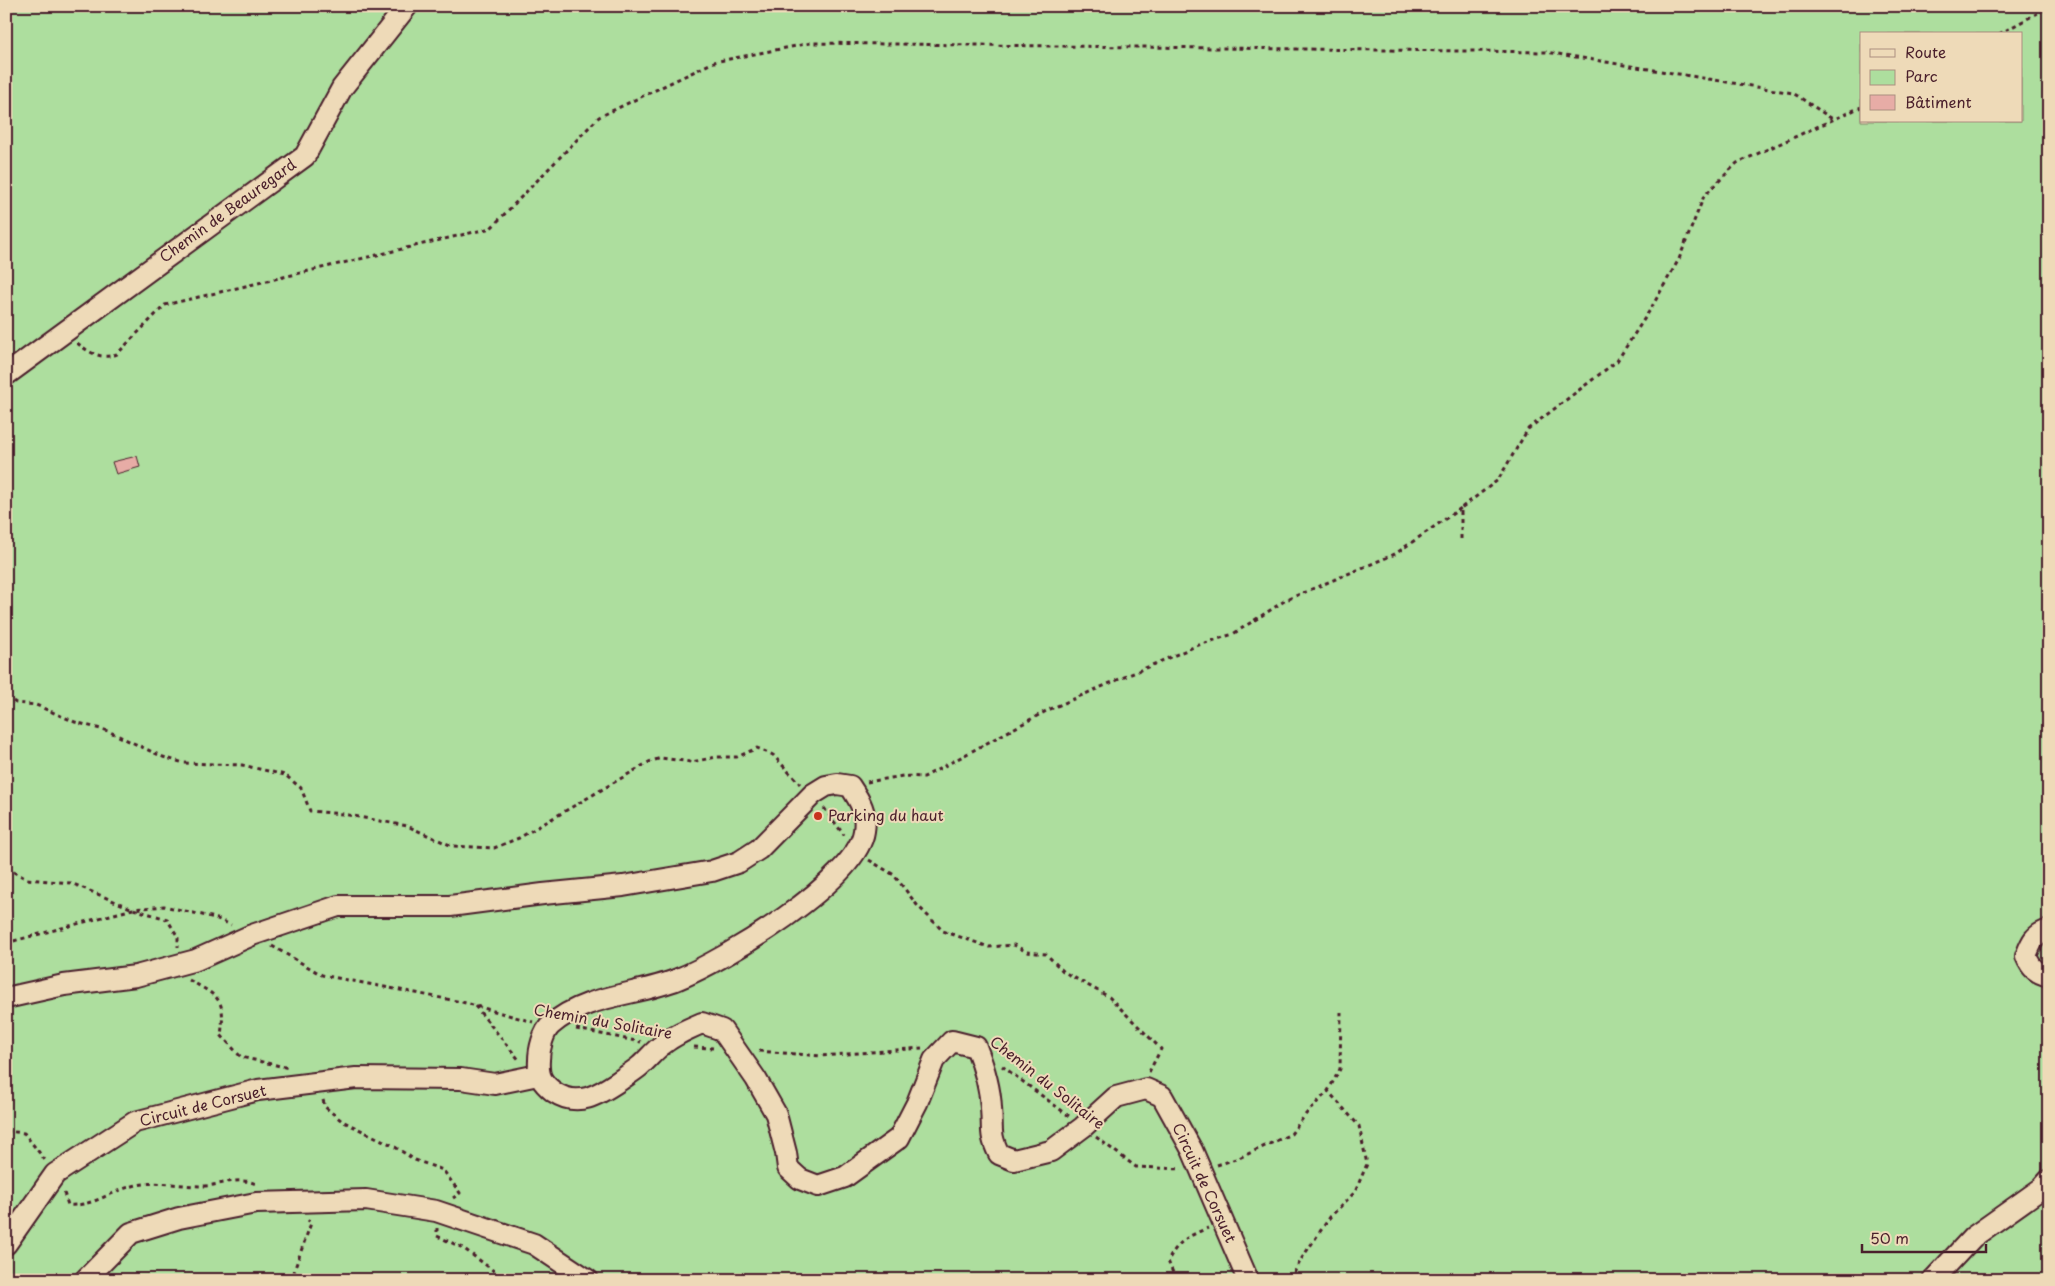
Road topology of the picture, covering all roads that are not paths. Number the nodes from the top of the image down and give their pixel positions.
1 (407, 6) edge
2 (6, 375) edge
3 (2049, 930) edge
4 (2049, 976) edge
5 (6, 998) edge
6 (538, 1075) junction
7 (2049, 1180) edge
8 (6, 1244) edge
9 (85, 1280) edge
10 (588, 1280) edge
11 (1248, 1280) edge
12 (1933, 1280) edge

1 - 2 street, Chemin de Beauregard
3 - 4 street
5 - 6 street
6 - 8 street, Circuit de Corsuet
6 - 11 street, Circuit de Corsuet
7 - 12 street
9 - 10 street

